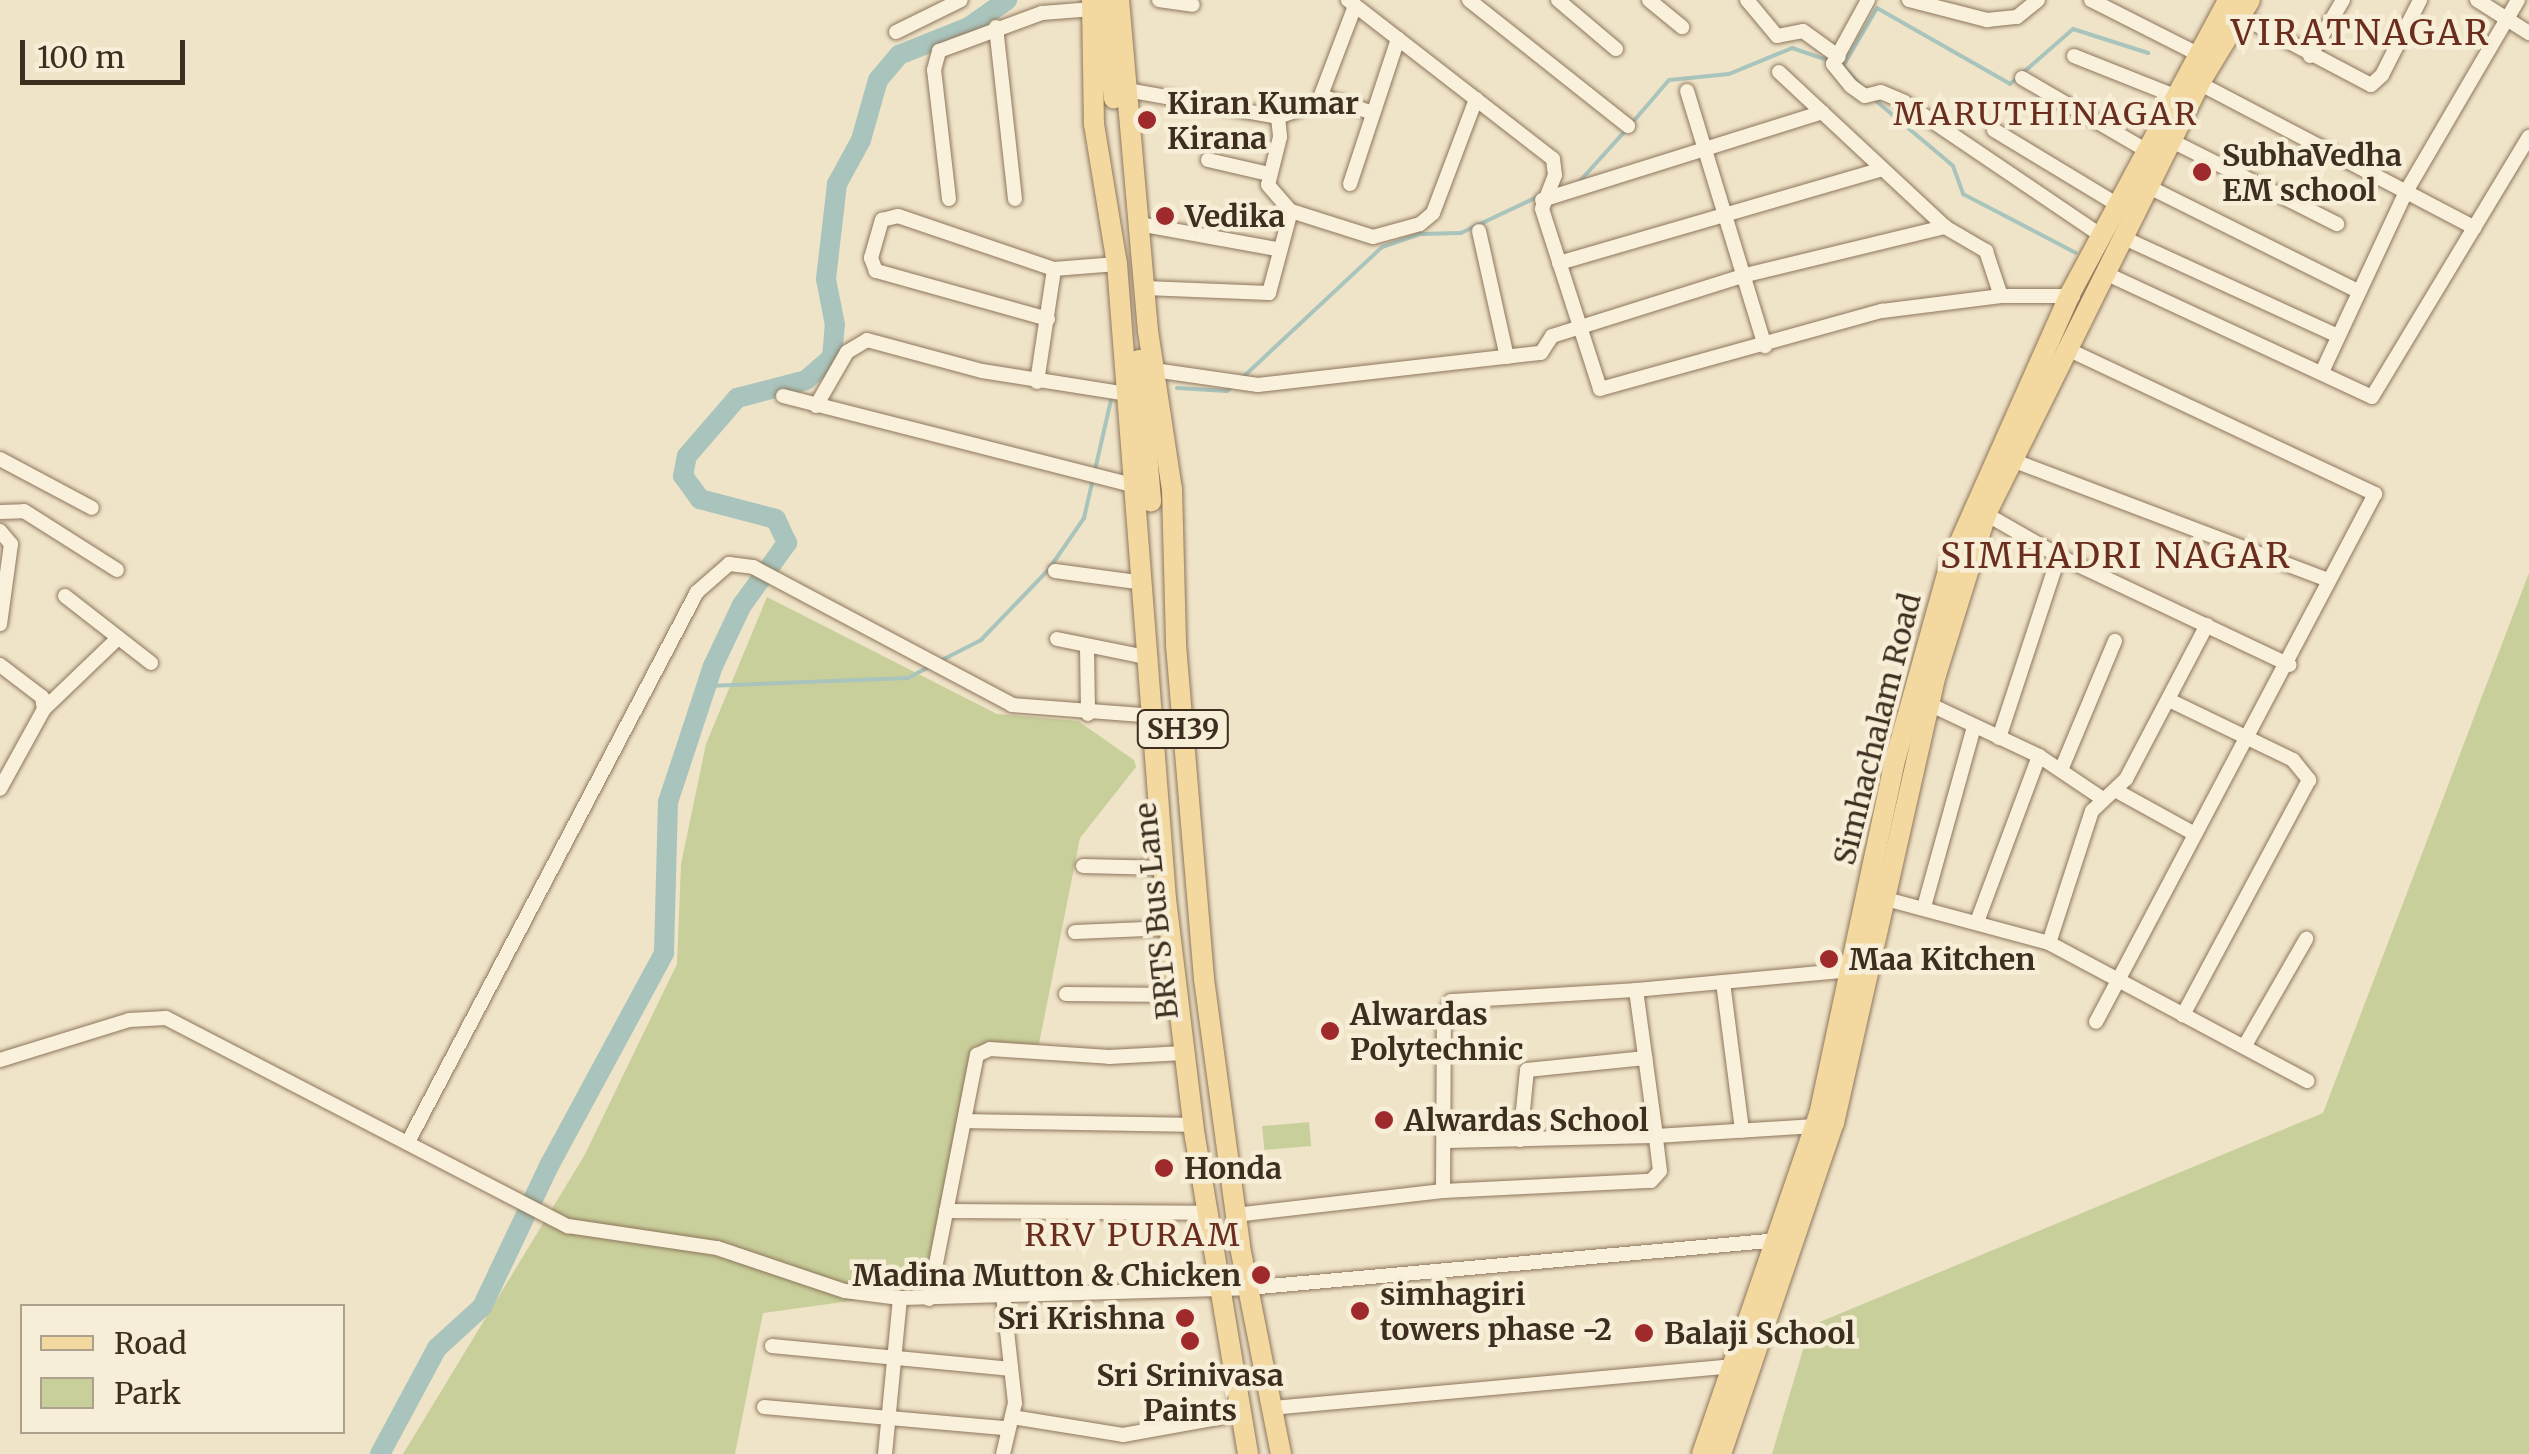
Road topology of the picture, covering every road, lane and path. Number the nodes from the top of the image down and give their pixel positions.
1 (961, 0) edge
2 (1048, 0) edge
3 (1119, 0) edge
4 (1159, 0) edge
5 (1470, 0) edge
6 (1558, 0) edge
7 (1649, 0) edge
8 (1747, 0) edge
9 (1868, 0) edge
10 (1910, 0) edge
11 (2038, 0) edge
12 (2091, 0) edge
13 (2343, 0) edge
14 (2420, 0) edge
15 (2477, 0) edge
16 (2518, 0) edge
17 (1351, 3) edge
18 (1092, 5) edge
19 (1193, 5) dead end
20 (2239, 5) edge
21 (2510, 18) junction
22 (1682, 26) dead end
23 (996, 28) junction
24 (896, 32) dead end
25 (2529, 33) edge
26 (1398, 40) junction
27 (1616, 49) dead end
28 (2196, 52) junction
29 (2074, 56) dead end
30 (2310, 56) junction
31 (1836, 61) junction
32 (1780, 72) dead end
33 (2022, 78) dead end
34 (2191, 80) junction
35 (1127, 90) junction
36 (1687, 90) dead end
37 (2172, 95) junction
38 (1322, 96) junction
39 (1476, 99) junction
40 (1370, 112) dead end
41 (1822, 112) junction
42 (1278, 117) junction
43 (1628, 126) dead end
44 (1994, 130) dead end
45 (2529, 137) edge
46 (2172, 141) junction
47 (2144, 149) junction
48 (1702, 151) junction
49 (1208, 160) dead end
50 (1883, 169) junction
51 (1268, 174) junction
52 (1350, 184) dead end
53 (2149, 187) junction
54 (2407, 190) junction
55 (1545, 195) junction
56 (948, 199) dead end
57 (1015, 199) dead end
58 (2116, 204) junction
59 (1291, 211) junction
60 (1721, 212) junction
61 (1139, 224) junction
62 (2337, 224) dead end
63 (1945, 227) junction
64 (2475, 228) junction
65 (1478, 231) dead end
66 (2100, 234) junction
67 (2124, 238) junction
68 (1276, 249) junction
69 (1559, 263) junction
70 (1117, 264) junction
71 (1054, 269) junction
72 (2107, 274) junction
73 (1746, 275) junction
74 (1144, 288) junction
75 (2356, 290) junction
76 (2070, 294) junction
77 (2001, 296) junction
78 (2090, 302) junction
79 (1048, 319) junction
80 (1578, 329) junction
81 (2336, 335) junction
82 (1765, 346) junction
83 (2065, 348) junction
84 (1507, 356) junction
85 (1154, 370) junction
86 (2322, 372) junction
87 (1036, 382) junction
88 (1128, 394) junction
89 (783, 396) dead end
90 (816, 406) junction
91 (0, 458) edge
92 (2012, 460) junction
93 (1136, 486) junction
94 (92, 508) dead end
95 (1978, 510) junction
96 (0, 512) edge
97 (0, 531) edge
98 (2058, 556) junction
99 (4, 569) edge
100 (117, 570) dead end
101 (1055, 571) dead end
102 (2326, 579) junction
103 (1144, 582) junction
104 (65, 596) dead end
105 (1, 615) edge
106 (2206, 625) junction
107 (118, 638) junction
108 (1056, 638) dead end
109 (2115, 641) dead end
110 (1088, 648) junction
111 (1150, 658) junction
112 (151, 663) dead end
113 (2290, 664) junction
114 (0, 665) edge
115 (2169, 700) junction
116 (1929, 704) junction
117 (44, 709) junction
118 (1088, 714) junction
119 (1155, 716) junction
120 (1974, 726) junction
121 (2244, 736) junction
122 (1999, 738) junction
123 (2039, 756) junction
124 (2060, 770) junction
125 (0, 789) edge
126 (2115, 790) junction
127 (2100, 797) junction
128 (2193, 833) junction
129 (1083, 866) dead end
130 (1164, 868) junction
131 (1876, 897) junction
132 (1924, 907) junction
133 (1978, 920) junction
134 (1170, 928) junction
135 (1074, 932) dead end
136 (2306, 939) dead end
137 (2048, 943) junction
138 (1853, 970) junction
139 (2116, 979) junction
140 (1723, 982) junction
141 (1636, 990) junction
142 (1066, 994) dead end
143 (1177, 995) junction
144 (2182, 1014) junction
145 (2096, 1022) dead end
146 (2244, 1047) junction
147 (1184, 1053) junction
148 (1645, 1058) junction
149 (0, 1060) edge
150 (2306, 1081) dead end
151 (967, 1120) junction
152 (1823, 1121) junction
153 (1193, 1125) junction
154 (1742, 1130) junction
155 (1656, 1136) junction
156 (1520, 1140) junction
157 (408, 1142) junction
158 (1444, 1142) junction
159 (1443, 1192) junction
160 (946, 1211) junction
161 (1207, 1213) junction
162 (1235, 1215) junction
163 (1780, 1240) junction
164 (1234, 1289) junction
165 (1004, 1295) junction
166 (900, 1298) junction
167 (929, 1299) junction
168 (772, 1346) dead end
169 (894, 1359) junction
170 (1741, 1365) junction
171 (1009, 1370) junction
172 (764, 1407) dead end
173 (1272, 1408) junction
174 (1241, 1414) junction
175 (888, 1419) junction
176 (1009, 1423) junction
177 (885, 1454) edge
178 (1003, 1454) edge
179 (1248, 1454) edge
180 (1261, 1454) edge
181 (1281, 1454) edge
182 (1702, 1454) edge
183 (1721, 1454) edge

1 - 24 street
2 - 18 street
3 - 35 main road, SH39
4 - 19 street
5 - 43 street
6 - 27 street
7 - 22 street
8 - 31 street
9 - 31 street
10 - 11 street
12 - 28 street
13 - 30 street
14 - 30 street
15 - 21 street
16 - 21 street
17 - 26 street
17 - 38 street
18 - 23 street
18 - 70 main road, SH39
18 - 164 main road, BRTS Bus Lane
20 - 28 main road, Simhachalam Road
20 - 30 street
20 - 34 main road
21 - 25 street
21 - 54 street
23 - 56 street
23 - 57 street
26 - 39 street
26 - 52 street
28 - 34 main road, Simhachalam Road
29 - 37 street
31 - 66 street
32 - 41 street
33 - 47 street
34 - 37 main road, Simhachalam Road
34 - 46 main road
34 - 54 street
35 - 42 street
35 - 61 main road, SH39
36 - 48 street
37 - 47 main road, Simhachalam Road
38 - 40 street
38 - 42 street
39 - 55 street
39 - 59 street
41 - 48 street
41 - 50 street
42 - 51 street
44 - 58 street
45 - 64 street
46 - 53 main road
46 - 62 street
47 - 58 main road, Simhachalam Road
48 - 55 street
48 - 60 street
49 - 51 street
50 - 60 street
50 - 63 street
51 - 59 street
53 - 67 main road
53 - 75 street
54 - 64 street
54 - 75 street
55 - 69 street
58 - 66 main road, Simhachalam Road
59 - 68 street
60 - 69 street
60 - 73 street
61 - 68 street
61 - 74 main road, SH39
63 - 73 street
63 - 77 street
64 - 86 street
65 - 84 street
66 - 76 main road, Simhachalam Road
67 - 72 main road
67 - 81 street
68 - 74 street
69 - 80 street
70 - 71 street
70 - 88 main road, SH39
71 - 79 street
71 - 79 street
72 - 78 main road
72 - 86 street
73 - 80 street
73 - 82 street
74 - 85 main road, SH39
75 - 81 street
76 - 77 street
76 - 78 street
76 - 95 main road, Simhachalam Road
77 - 82 street
78 - 83 main road
79 - 87 street
80 - 82 street
80 - 84 street
81 - 86 street
83 - 92 main road
83 - 102 street
84 - 85 street
85 - 162 main road, SH39
87 - 88 street
87 - 90 street
88 - 93 main road, SH39
89 - 90 street
90 - 93 street
91 - 94 street
92 - 95 main road
92 - 102 street
93 - 103 main road, SH39
95 - 98 street
95 - 116 main road
95 - 131 main road, Simhachalam Road
96 - 100 street
97 - 99 street
98 - 106 street
98 - 122 street
99 - 105 street
101 - 103 street
102 - 113 street
103 - 111 main road, SH39
104 - 107 street
106 - 113 street
106 - 115 street
107 - 112 street
107 - 117 street
108 - 110 street
109 - 124 street
110 - 111 street
110 - 118 street
111 - 119 main road, SH39
113 - 121 street
114 - 117 street
115 - 121 street
115 - 126 street
116 - 120 street
116 - 131 main road
117 - 125 street
118 - 119 street
118 - 157 street
119 - 130 main road, SH39
120 - 122 street
120 - 132 street
121 - 128 street
121 - 144 street
122 - 123 street
123 - 124 street
123 - 133 street
124 - 127 street
126 - 127 street
126 - 128 street
127 - 137 street
128 - 139 street
129 - 130 street
130 - 134 main road, SH39
131 - 132 street
131 - 138 main road, Simhachalam Road
131 - 152 main road
132 - 133 street
133 - 137 street
134 - 135 street
134 - 143 main road, SH39
136 - 146 street
137 - 139 street
138 - 140 street
138 - 152 main road, Simhachalam Road
139 - 144 street
139 - 145 street
140 - 141 street
140 - 154 street
141 - 148 street
141 - 158 street
142 - 143 street
143 - 147 main road, SH39
144 - 146 street
146 - 150 street
147 - 151 street
147 - 153 main road, SH39
148 - 155 street
148 - 156 street
149 - 157 street
151 - 153 street
151 - 160 street
152 - 154 street
152 - 163 main road, Simhachalam Road
152 - 170 main road
153 - 161 main road, SH39
154 - 155 street
155 - 156 street
155 - 159 street
156 - 158 street
157 - 166 street
158 - 159 street
159 - 162 street
160 - 161 street
160 - 167 street
161 - 164 main road, SH39
162 - 164 main road, SH39
163 - 164 street
163 - 170 main road, Simhachalam Road
164 - 165 street
164 - 173 main road, SH39
164 - 174 main road, SH39
164 - 180 main road, BRTS Bus Lane
165 - 167 street
165 - 171 street
166 - 167 street
166 - 169 street
168 - 169 street
169 - 171 street
169 - 175 street
170 - 173 street
170 - 182 main road, Simhachalam Road
170 - 183 main road
171 - 176 street
172 - 175 street
173 - 181 main road, SH39
174 - 176 street
174 - 179 main road, SH39
175 - 176 street
175 - 177 street
176 - 178 street

